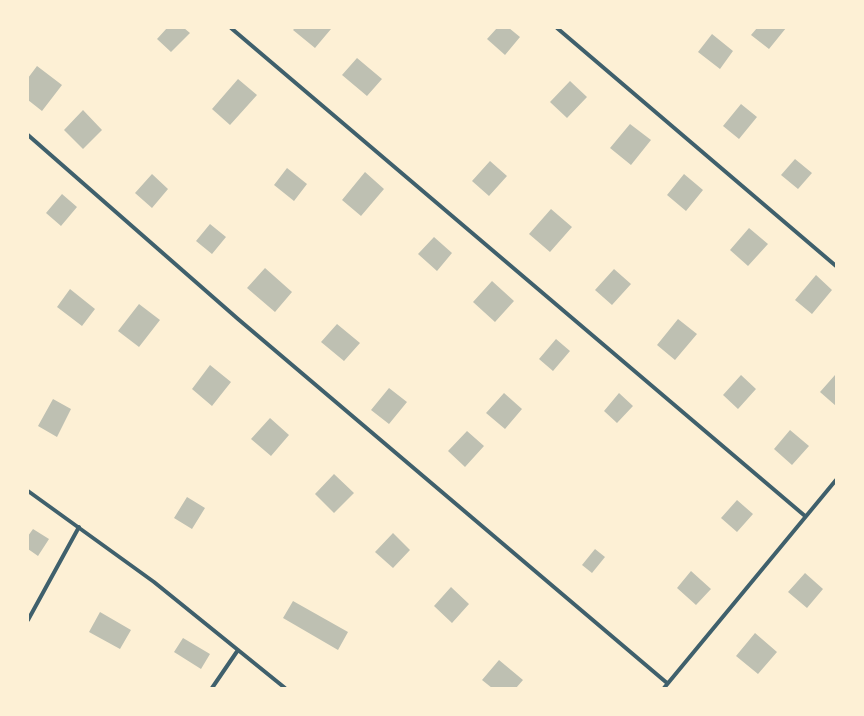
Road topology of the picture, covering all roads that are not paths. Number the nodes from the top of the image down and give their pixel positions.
1 (231, 28) edge
2 (556, 28) edge
3 (28, 135) edge
4 (836, 266) edge
5 (836, 480) edge
6 (28, 491) edge
7 (805, 516) junction
8 (80, 527) junction
9 (28, 620) edge
10 (238, 650) junction
11 (667, 683) junction
12 (212, 688) edge
13 (285, 688) edge
14 (664, 688) edge

1 - 7 lane
2 - 4 lane
3 - 11 lane
5 - 7 lane
6 - 8 lane
7 - 11 lane
8 - 9 lane
8 - 10 lane
10 - 12 lane
10 - 13 lane
11 - 14 lane

